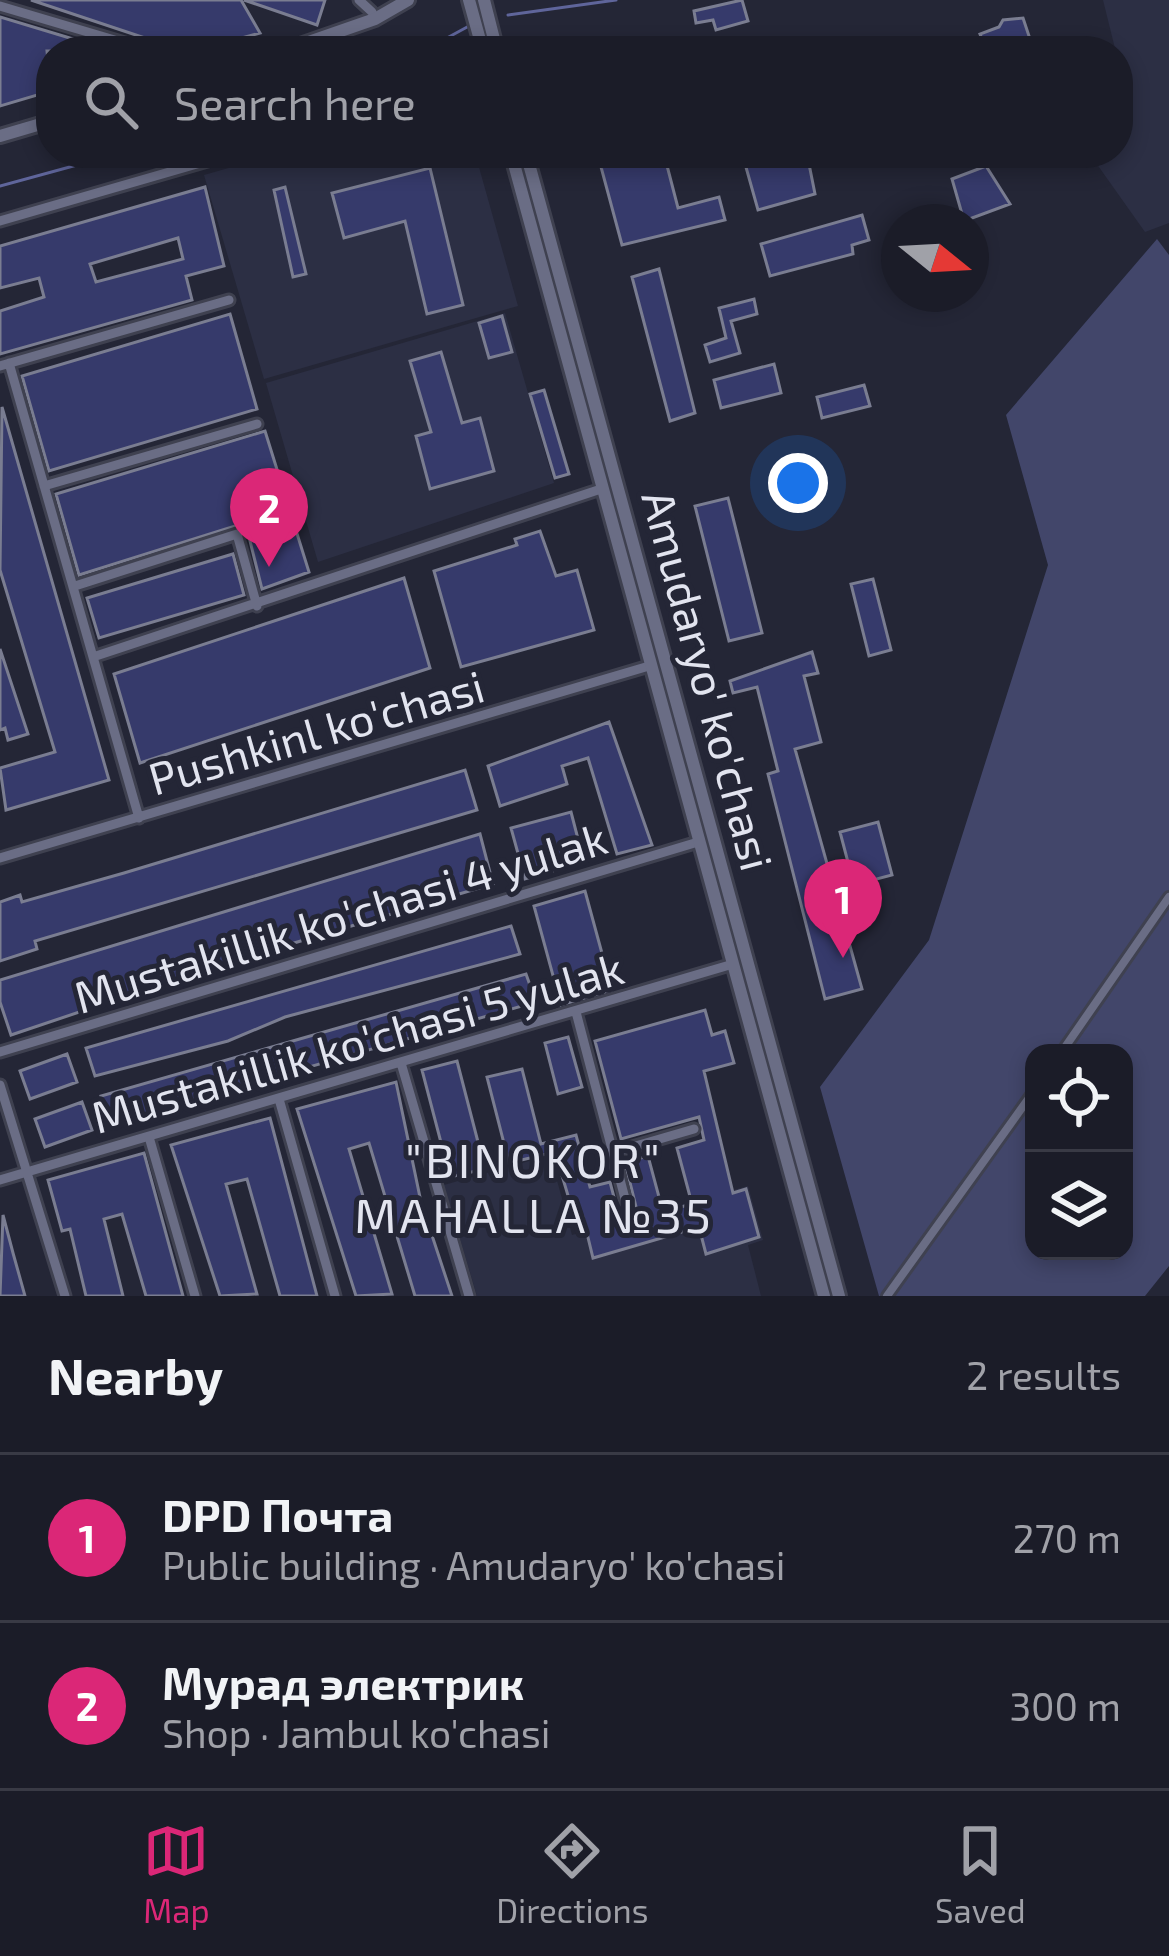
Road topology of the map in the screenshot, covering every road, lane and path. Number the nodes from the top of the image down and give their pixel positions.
1 (359, 0) edge
2 (408, 0) edge
3 (469, 0) edge
4 (484, 0) edge
5 (0, 6) edge
6 (372, 12) dead end
7 (101, 36) edge
8 (326, 36) edge
9 (479, 36) edge
10 (493, 36) edge
11 (36, 125) edge
12 (0, 136) edge
13 (184, 168) edge
14 (515, 168) edge
15 (530, 168) edge
16 (0, 221) edge
17 (229, 300) dead end
18 (4, 364) edge
19 (257, 424) dead end
20 (44, 486) junction
21 (601, 489) junction
22 (75, 586) junction
23 (257, 606) junction
24 (93, 657) junction
25 (667, 660) junction
26 (650, 666) junction
27 (139, 818) junction
28 (698, 842) junction
29 (0, 858) edge
30 (1169, 897) edge
31 (733, 964) junction
32 (576, 1012) junction
33 (1066, 1044) edge
34 (0, 1052) edge
35 (401, 1063) junction
36 (0, 1084) edge
37 (279, 1099) junction
38 (1025, 1104) edge
39 (694, 1129) dead end
40 (149, 1137) junction
41 (615, 1152) junction
42 (27, 1172) junction
43 (0, 1180) edge
44 (628, 1210) dead end
45 (65, 1296) edge
46 (195, 1296) edge
47 (334, 1296) edge
48 (469, 1296) edge
49 (824, 1296) edge
50 (839, 1296) edge
51 (887, 1296) edge

1 - 6 street
2 - 8 street
3 - 9 street
4 - 10 street
5 - 7 street
11 - 12 street
13 - 16 street
14 - 21 street
15 - 25 street, Amudaryo' ko'chasi
17 - 18 street
18 - 20 street
19 - 20 street
20 - 22 street
21 - 23 street
21 - 26 street
22 - 23 street
22 - 24 street
23 - 24 street
24 - 27 street
25 - 26 street
25 - 50 street, Amudaryo' ko'chasi
26 - 27 street, Pushkinl ko'chasi
26 - 28 street
27 - 29 street, Pushkinl ko'chasi
28 - 31 street
28 - 34 street, Mustakillik ko'chasi 4 yulak
30 - 33 street
31 - 32 street, Mustakillik ko'chasi 5 yulak
31 - 49 street
32 - 35 street, Mustakillik ko'chasi 5 yulak
32 - 41 street
35 - 37 street, Mustakillik ko'chasi 5 yulak
35 - 48 street
36 - 42 street
37 - 40 street, Mustakillik ko'chasi 5 yulak
37 - 47 street
38 - 51 street
39 - 41 street
40 - 42 street, Mustakillik ko'chasi 5 yulak
40 - 46 street
41 - 44 street
42 - 43 street, Mustakillik ko'chasi 5 yulak
42 - 45 street

